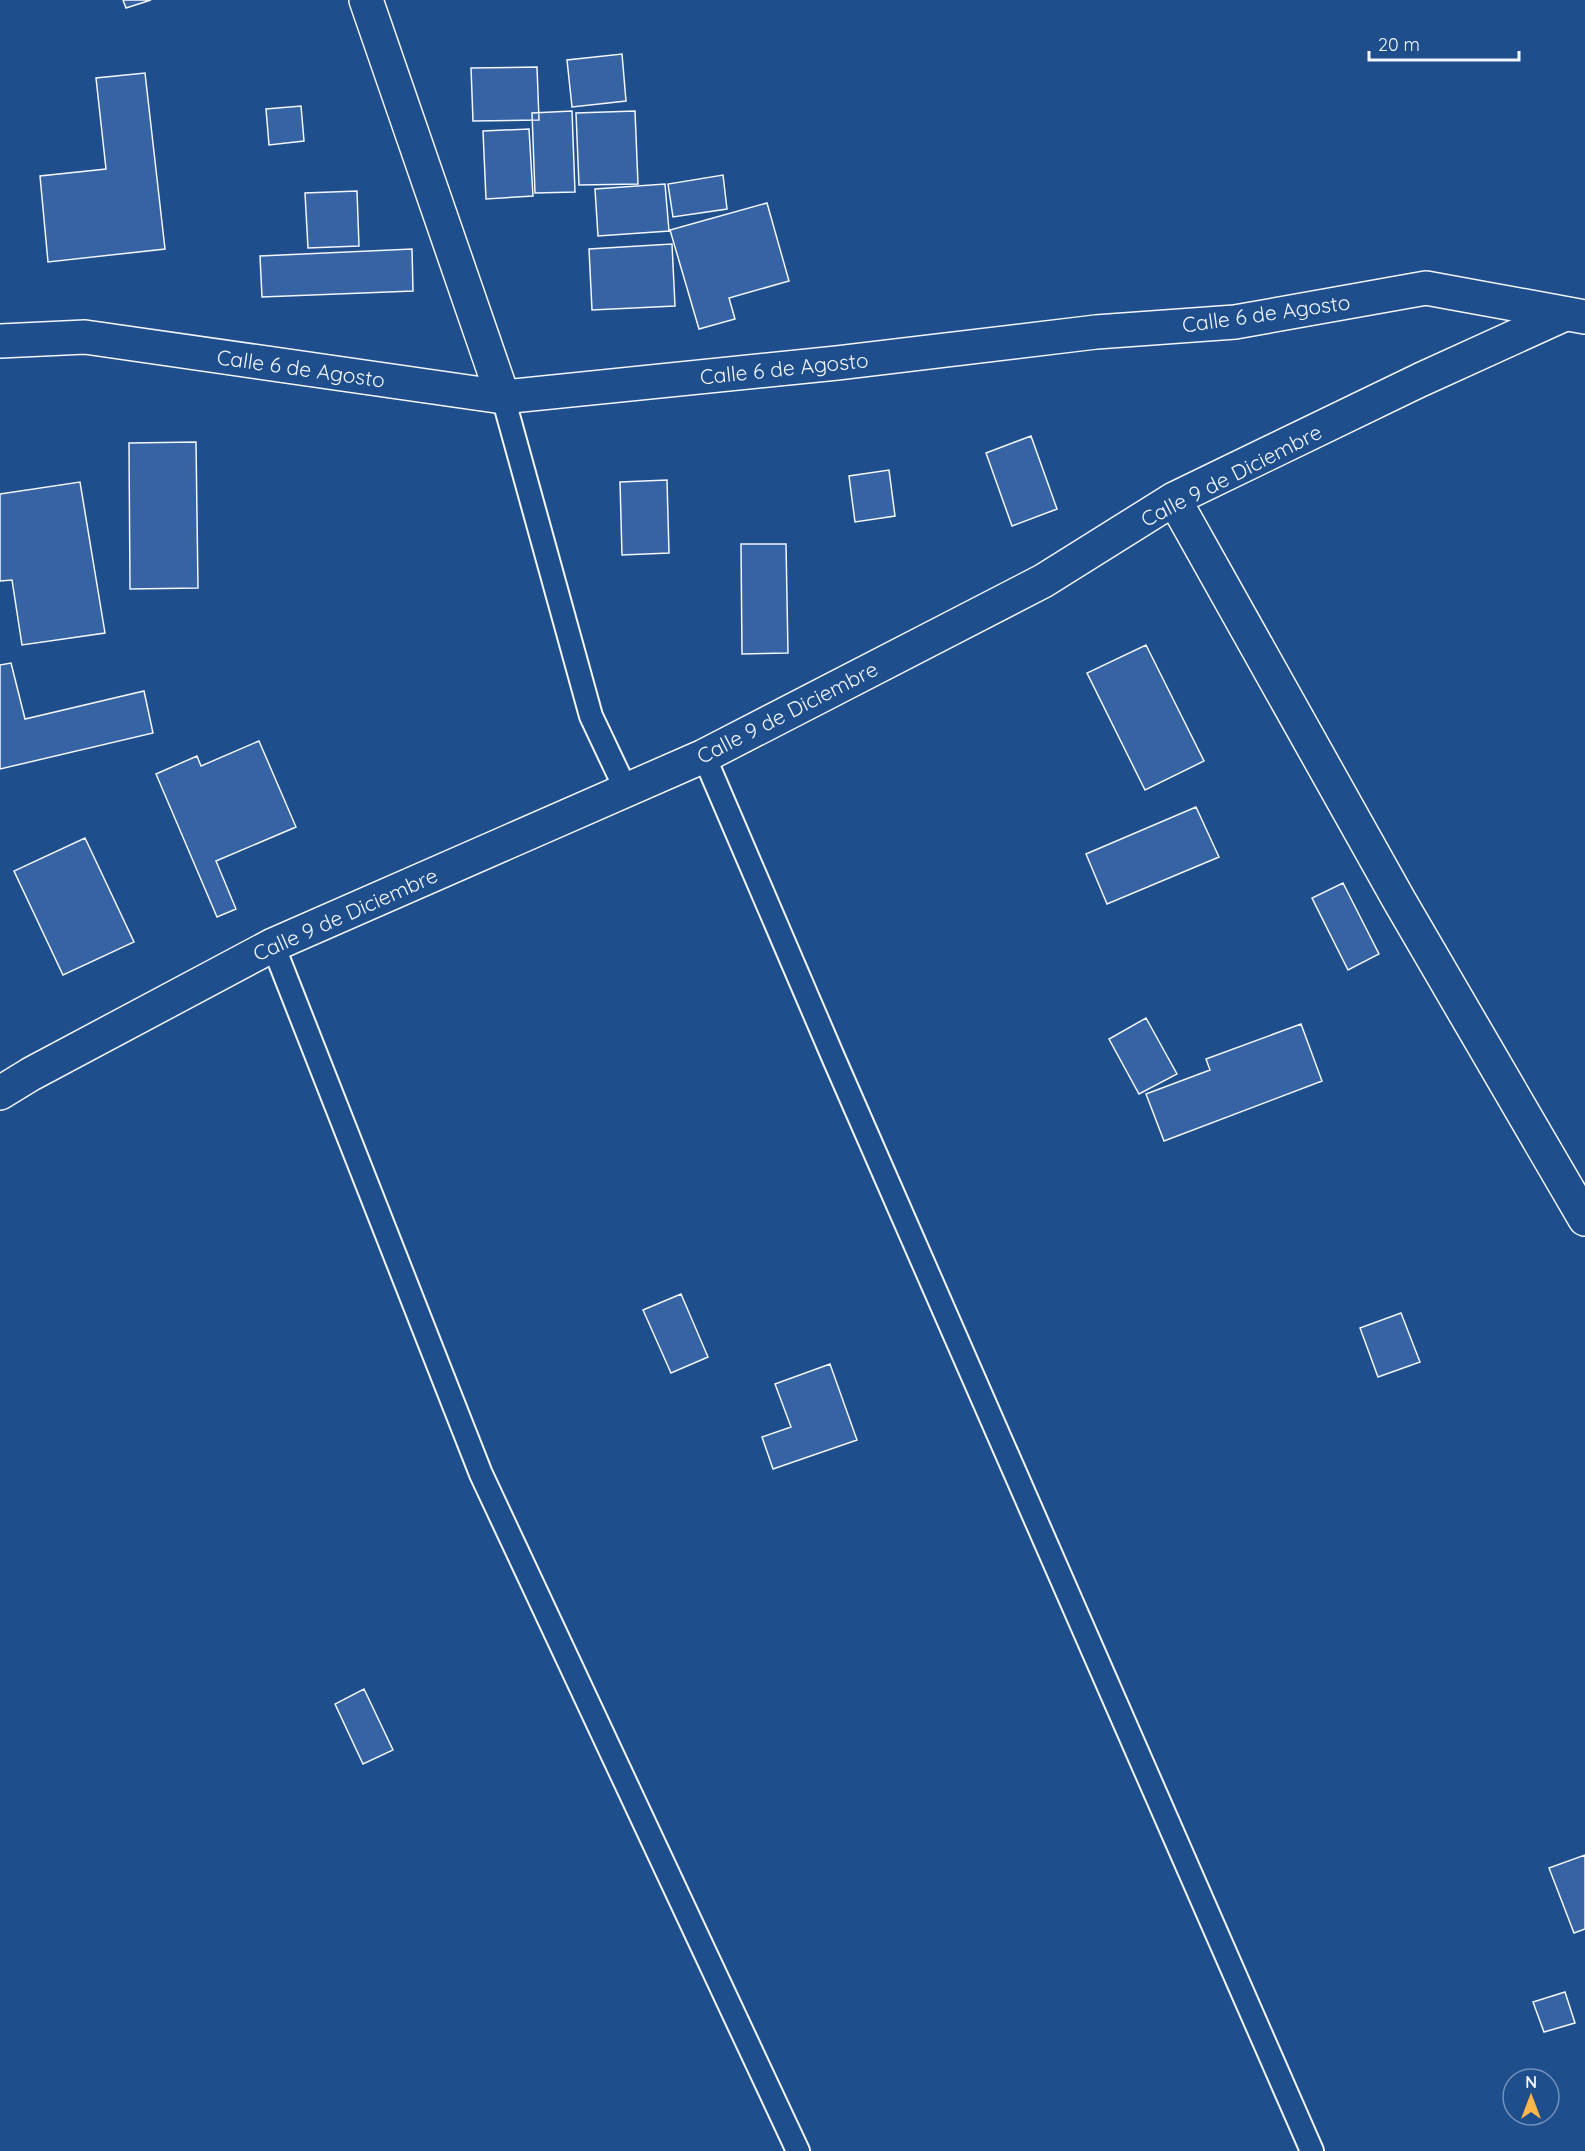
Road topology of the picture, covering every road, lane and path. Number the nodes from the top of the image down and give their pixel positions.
1 (366, 0) edge
2 (1575, 315) edge
3 (0, 341) edge
4 (503, 397) junction
5 (1174, 499) junction
6 (704, 756) junction
7 (626, 790) junction
8 (273, 945) junction
9 (0, 1093) edge
10 (1585, 1219) edge
11 (798, 2151) edge
12 (1312, 2151) edge

1 - 4 street
2 - 4 street, Calle 6 de Agosto
2 - 5 street, Calle 9 de Diciembre
3 - 4 street, Calle 6 de Agosto
4 - 7 lane
5 - 6 street, Calle 9 de Diciembre
5 - 10 street
6 - 7 street, Calle 9 de Diciembre
6 - 12 lane
7 - 8 street, Calle 9 de Diciembre
8 - 9 street, Calle 9 de Diciembre
8 - 11 lane

